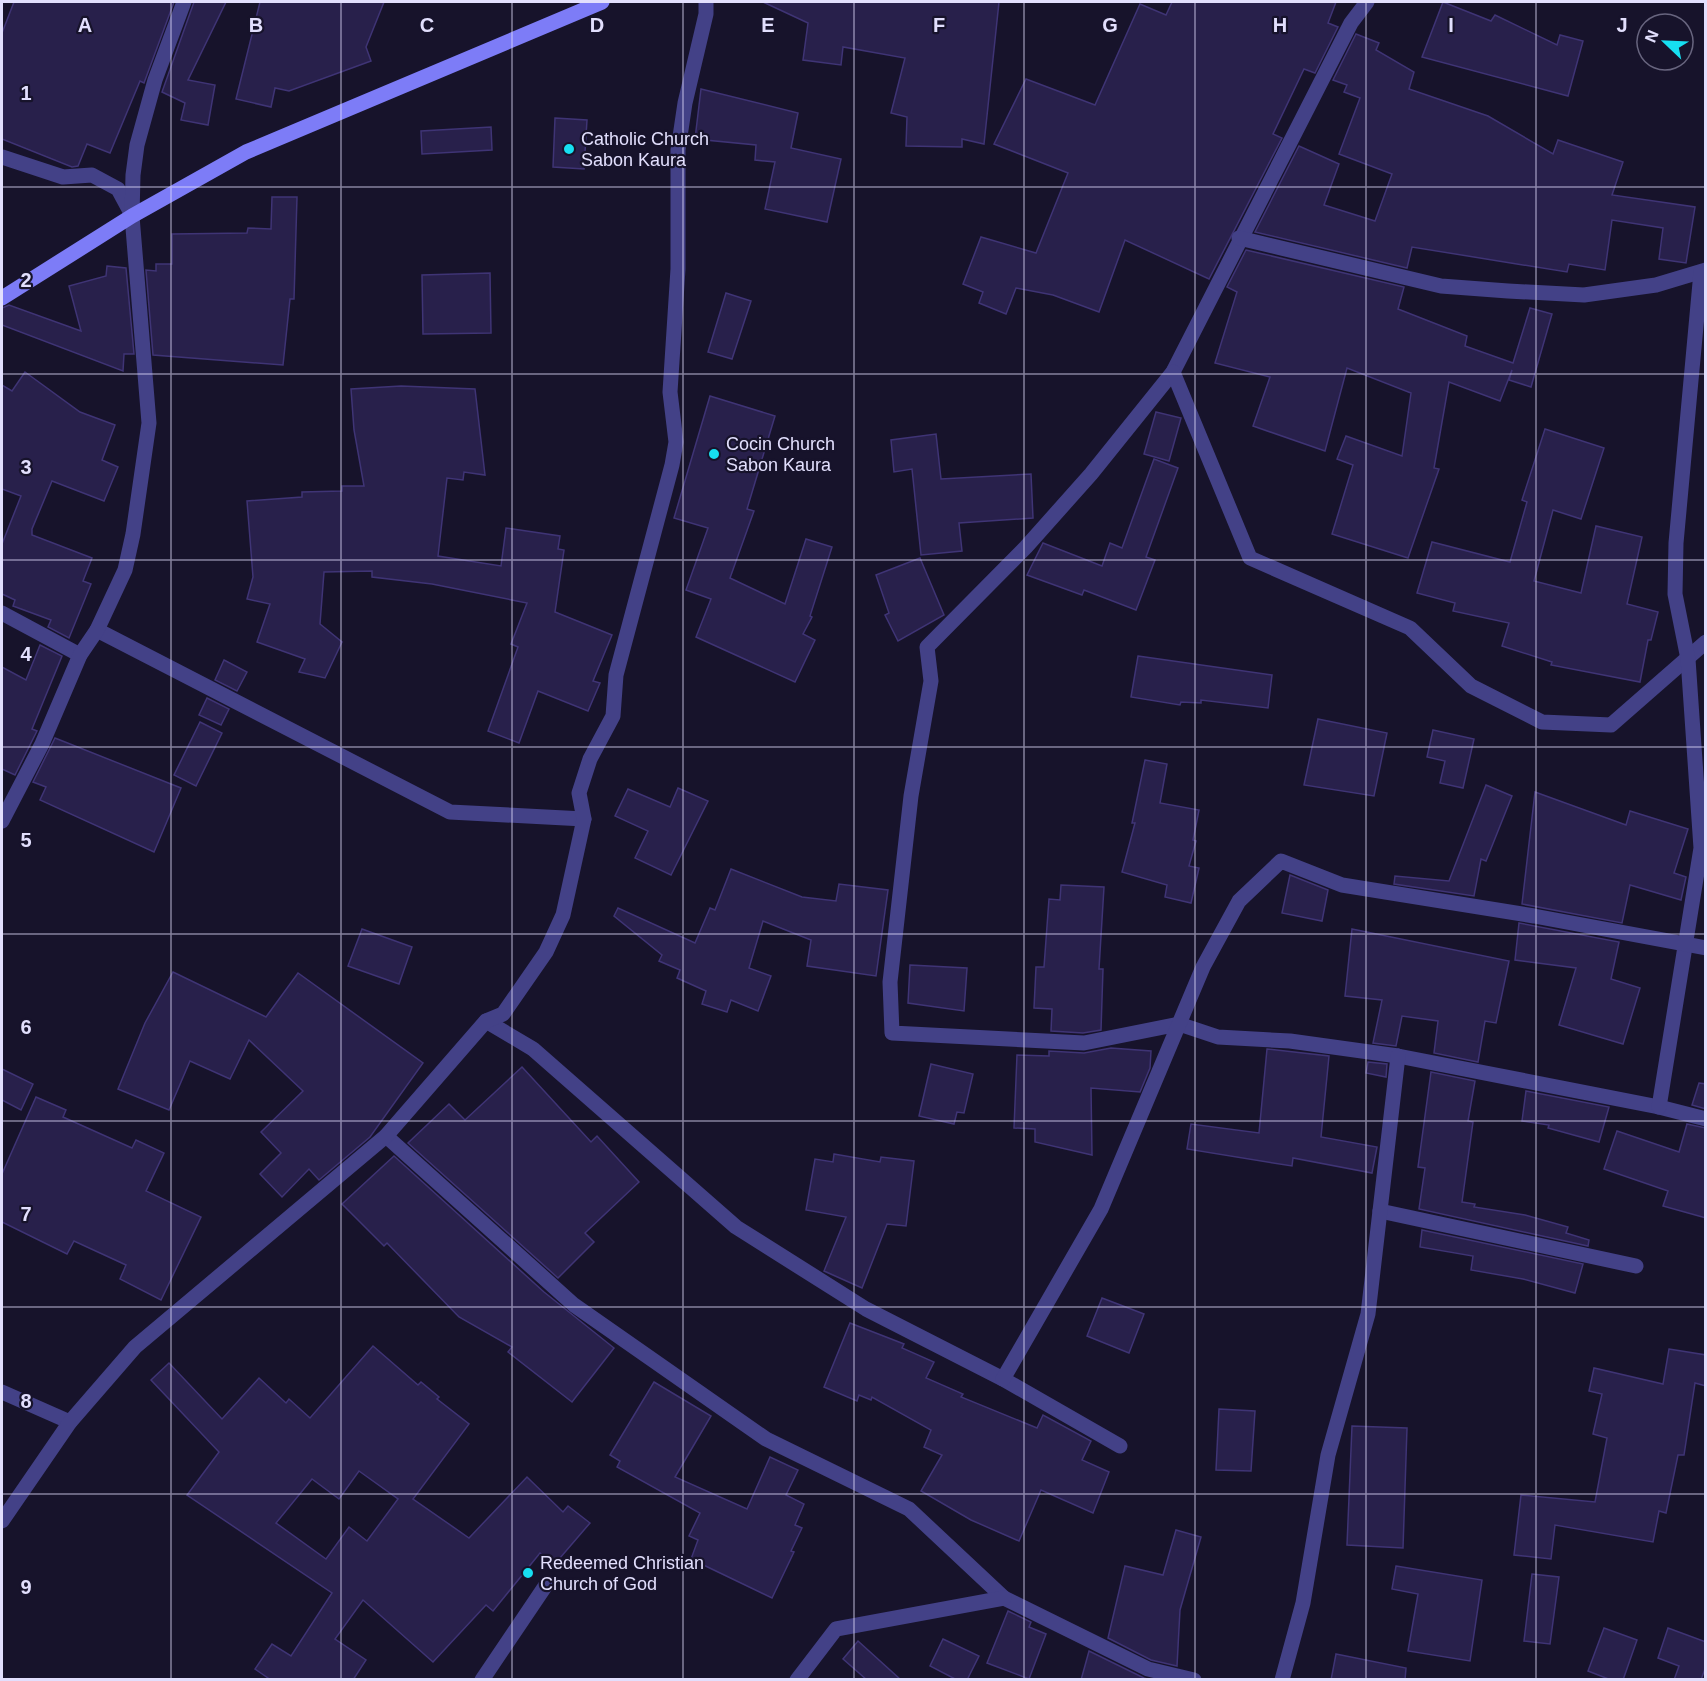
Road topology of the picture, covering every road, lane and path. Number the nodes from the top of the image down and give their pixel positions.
1 (184, 2) edge
2 (602, 2) edge
3 (706, 2) edge
4 (1367, 2) edge
5 (2, 157) edge
6 (132, 216) junction
7 (1239, 238) junction
8 (1703, 271) edge
9 (2, 298) edge
10 (1173, 372) junction
11 (2, 613) edge
12 (97, 630) junction
13 (1706, 642) edge
14 (80, 655) junction
15 (1688, 659) junction
16 (584, 819) junction
17 (2, 821) edge
18 (1685, 944) junction
19 (1706, 948) edge
20 (486, 1021) junction
21 (1179, 1024) junction
22 (1398, 1056) junction
23 (1659, 1107) junction
24 (1706, 1119) edge
25 (386, 1137) junction
26 (1380, 1211) junction
27 (1636, 1266) dead end
28 (1003, 1379) junction
29 (2, 1392) edge
30 (70, 1422) junction
31 (1120, 1446) dead end
32 (2, 1521) edge
33 (546, 1585) dead end
34 (1004, 1598) junction
35 (482, 1680) edge
36 (797, 1680) edge
37 (1194, 1680) edge
38 (1282, 1680) edge

1 - 6 street
2 - 6 main road
3 - 16 street
4 - 7 street
5 - 6 street
6 - 9 main road
6 - 12 street
7 - 8 street
7 - 10 street
8 - 15 street
10 - 15 street
10 - 21 street
11 - 14 street
12 - 14 street
12 - 16 street
13 - 15 street
14 - 17 street
15 - 18 street
16 - 20 street
18 - 19 street
18 - 21 street
18 - 23 street
20 - 25 street
20 - 28 street
21 - 22 street
21 - 28 street
22 - 23 street
22 - 26 street
23 - 24 street
25 - 30 street
25 - 34 street
26 - 27 street
26 - 38 street
28 - 31 street
29 - 30 street
30 - 32 street
33 - 35 street
34 - 36 street
34 - 37 street

